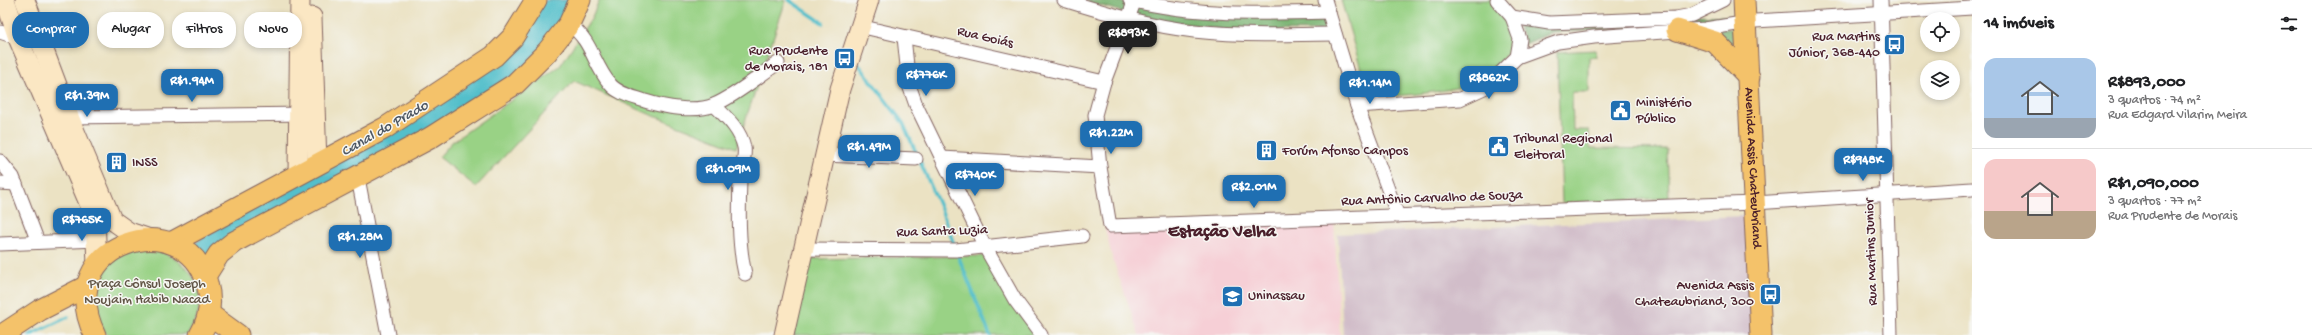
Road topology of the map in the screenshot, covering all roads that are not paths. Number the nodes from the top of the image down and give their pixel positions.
1 (5, 0) edge
2 (25, 0) edge
3 (300, 0) edge
4 (313, 0) edge
5 (536, 0) edge
6 (580, 0) edge
7 (868, 0) edge
8 (1064, 0) edge
9 (1133, 0) edge
10 (1498, 0) edge
11 (1723, 0) edge
12 (1744, 0) edge
13 (1327, 6) edge
14 (1881, 6) edge
15 (1972, 8) edge
16 (1512, 17) junction
17 (1127, 19) junction
18 (12, 20) edge
19 (1750, 22) junction
20 (569, 24) junction
21 (859, 26) junction
22 (1677, 30) junction
23 (0, 32) edge
24 (1335, 34) junction
25 (12, 36) edge
26 (904, 37) junction
27 (22, 48) edge
28 (1517, 57) junction
29 (778, 62) dead end
30 (1749, 77) junction
31 (1104, 82) junction
32 (714, 105) junction
33 (1358, 106) junction
34 (307, 114) junction
35 (69, 117) junction
36 (824, 155) junction
37 (942, 158) junction
38 (916, 159) dead end
39 (0, 161) edge
40 (317, 163) junction
41 (1100, 167) junction
42 (298, 174) junction
43 (358, 178) junction
44 (0, 183) edge
45 (16, 184) junction
46 (1972, 189) edge
47 (1886, 193) junction
48 (1755, 203) junction
49 (1398, 216) junction
50 (1082, 236) dead end
51 (150, 239) junction
52 (98, 240) junction
53 (38, 242) junction
54 (171, 243) junction
55 (0, 244) edge
56 (985, 247) junction
57 (802, 249) junction
58 (97, 265) junction
59 (745, 274) dead end
60 (205, 276) junction
61 (87, 286) junction
62 (209, 314) junction
63 (2, 335) edge
64 (95, 335) edge
65 (200, 335) edge
66 (238, 335) edge
67 (388, 335) edge
68 (784, 335) edge
69 (1041, 335) edge
70 (1761, 335) edge
71 (1891, 335) edge

1 - 18 street
2 - 35 street
3 - 34 street
4 - 34 street
5 - 40 main road
6 - 20 main road
7 - 21 street
8 - 17 street
9 - 13 street
9 - 17 street
10 - 16 street
11 - 16 street
12 - 19 main road, Avenida Assis Chateubriand
13 - 24 street
14 - 15 street
14 - 19 street
14 - 47 street, Rua Martins Junior
16 - 28 street
17 - 24 street
17 - 31 street
19 - 22 street
19 - 30 main road, Avenida Assis Chateubriand
20 - 32 street
20 - 43 main road
21 - 26 street, Rua Goiás
21 - 36 street
22 - 28 street
22 - 30 main road
23 - 25 street
24 - 33 street
26 - 31 street, Rua Goiás
26 - 37 street
27 - 52 street
28 - 33 street
29 - 32 street
30 - 48 main road, Avenida Assis Chateubriand
31 - 41 street
32 - 59 street
33 - 49 street
34 - 35 street
34 - 40 street
34 - 42 street
35 - 51 street
36 - 38 street
36 - 57 street
37 - 41 street
37 - 56 street
39 - 45 street
40 - 42 main road
41 - 49 street, Rua Antônio Carvalho de Souza
42 - 54 main road
43 - 60 main road
43 - 67 street
44 - 45 street
45 - 53 street
46 - 47 street, Rua Antônio Carvalho de Souza
47 - 48 street, Rua Antônio Carvalho de Souza
47 - 71 street, Rua Martins Junior
48 - 49 street, Rua Antônio Carvalho de Souza
48 - 70 main road, Avenida Assis Chateubriand
50 - 56 street, Rua Santa Luzia
51 - 54 main road
51 - 58 main road
52 - 53 street
52 - 58 street
53 - 55 street
54 - 60 main road
56 - 57 street, Rua Santa Luzia
56 - 69 street
57 - 68 street
58 - 61 main road
60 - 62 main road
61 - 63 main road
61 - 64 main road
62 - 65 main road
62 - 66 main road

